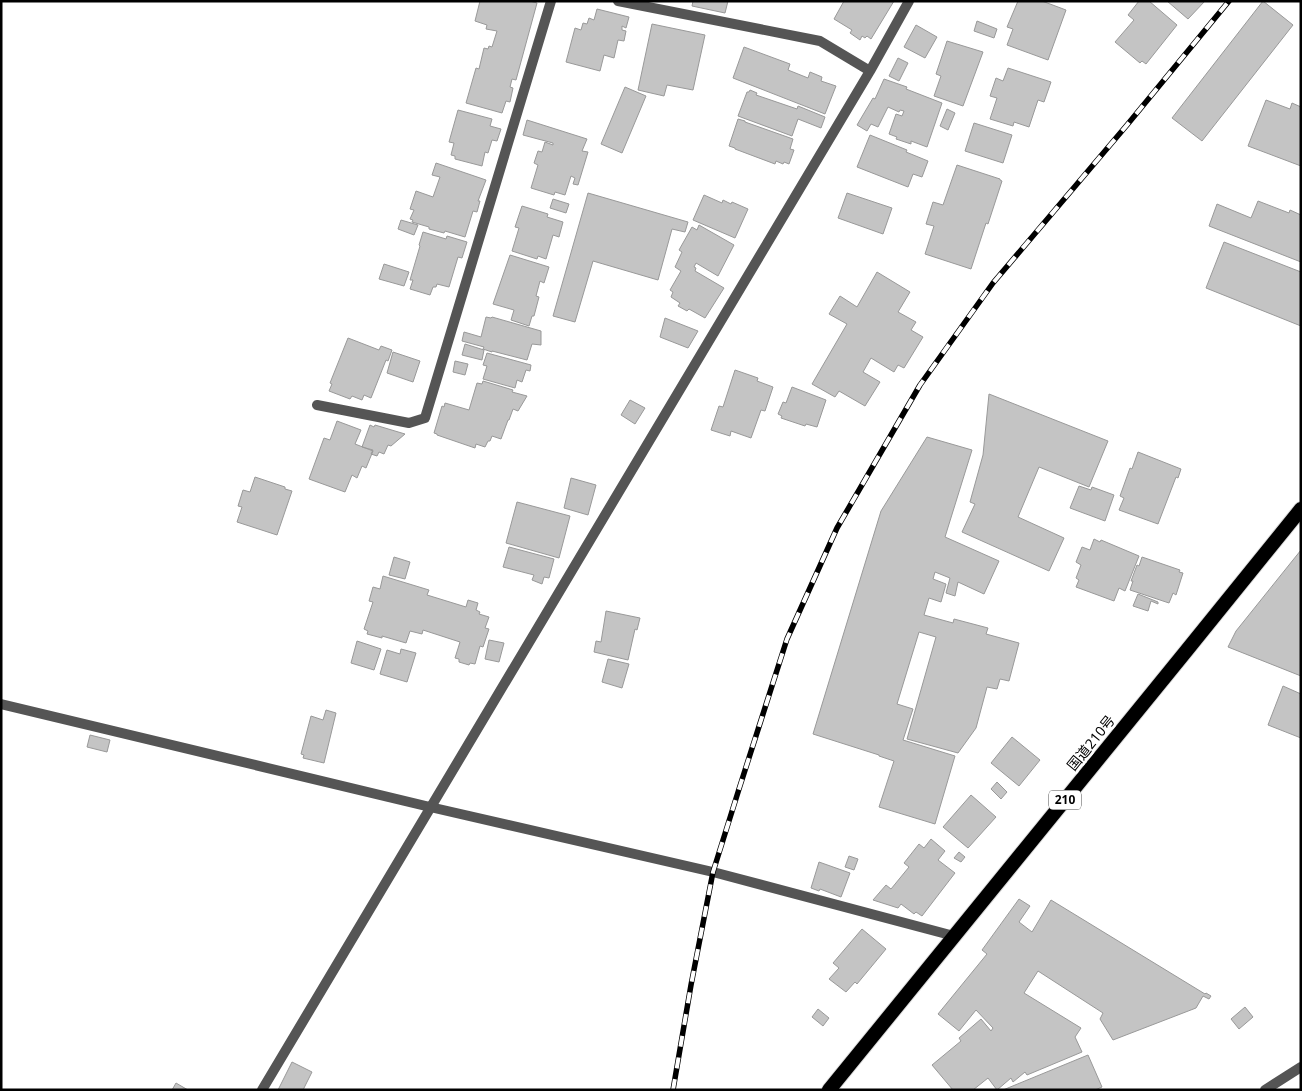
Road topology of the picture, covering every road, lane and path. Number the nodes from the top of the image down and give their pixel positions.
1 (551, 1) edge
2 (618, 1) edge
3 (909, 1) edge
4 (870, 71) junction
5 (317, 405) dead end
6 (1301, 508) edge
7 (1, 704) edge
8 (430, 807) junction
9 (954, 936) junction
10 (1301, 1067) edge
11 (262, 1090) edge
12 (829, 1090) edge
13 (1265, 1090) edge

1 - 5 street
2 - 4 street
3 - 4 street
4 - 8 street
6 - 9 highway, 国道210号 / 210
7 - 8 street
8 - 9 street
8 - 11 street
9 - 12 highway, 国道210号 / 210
10 - 13 street

